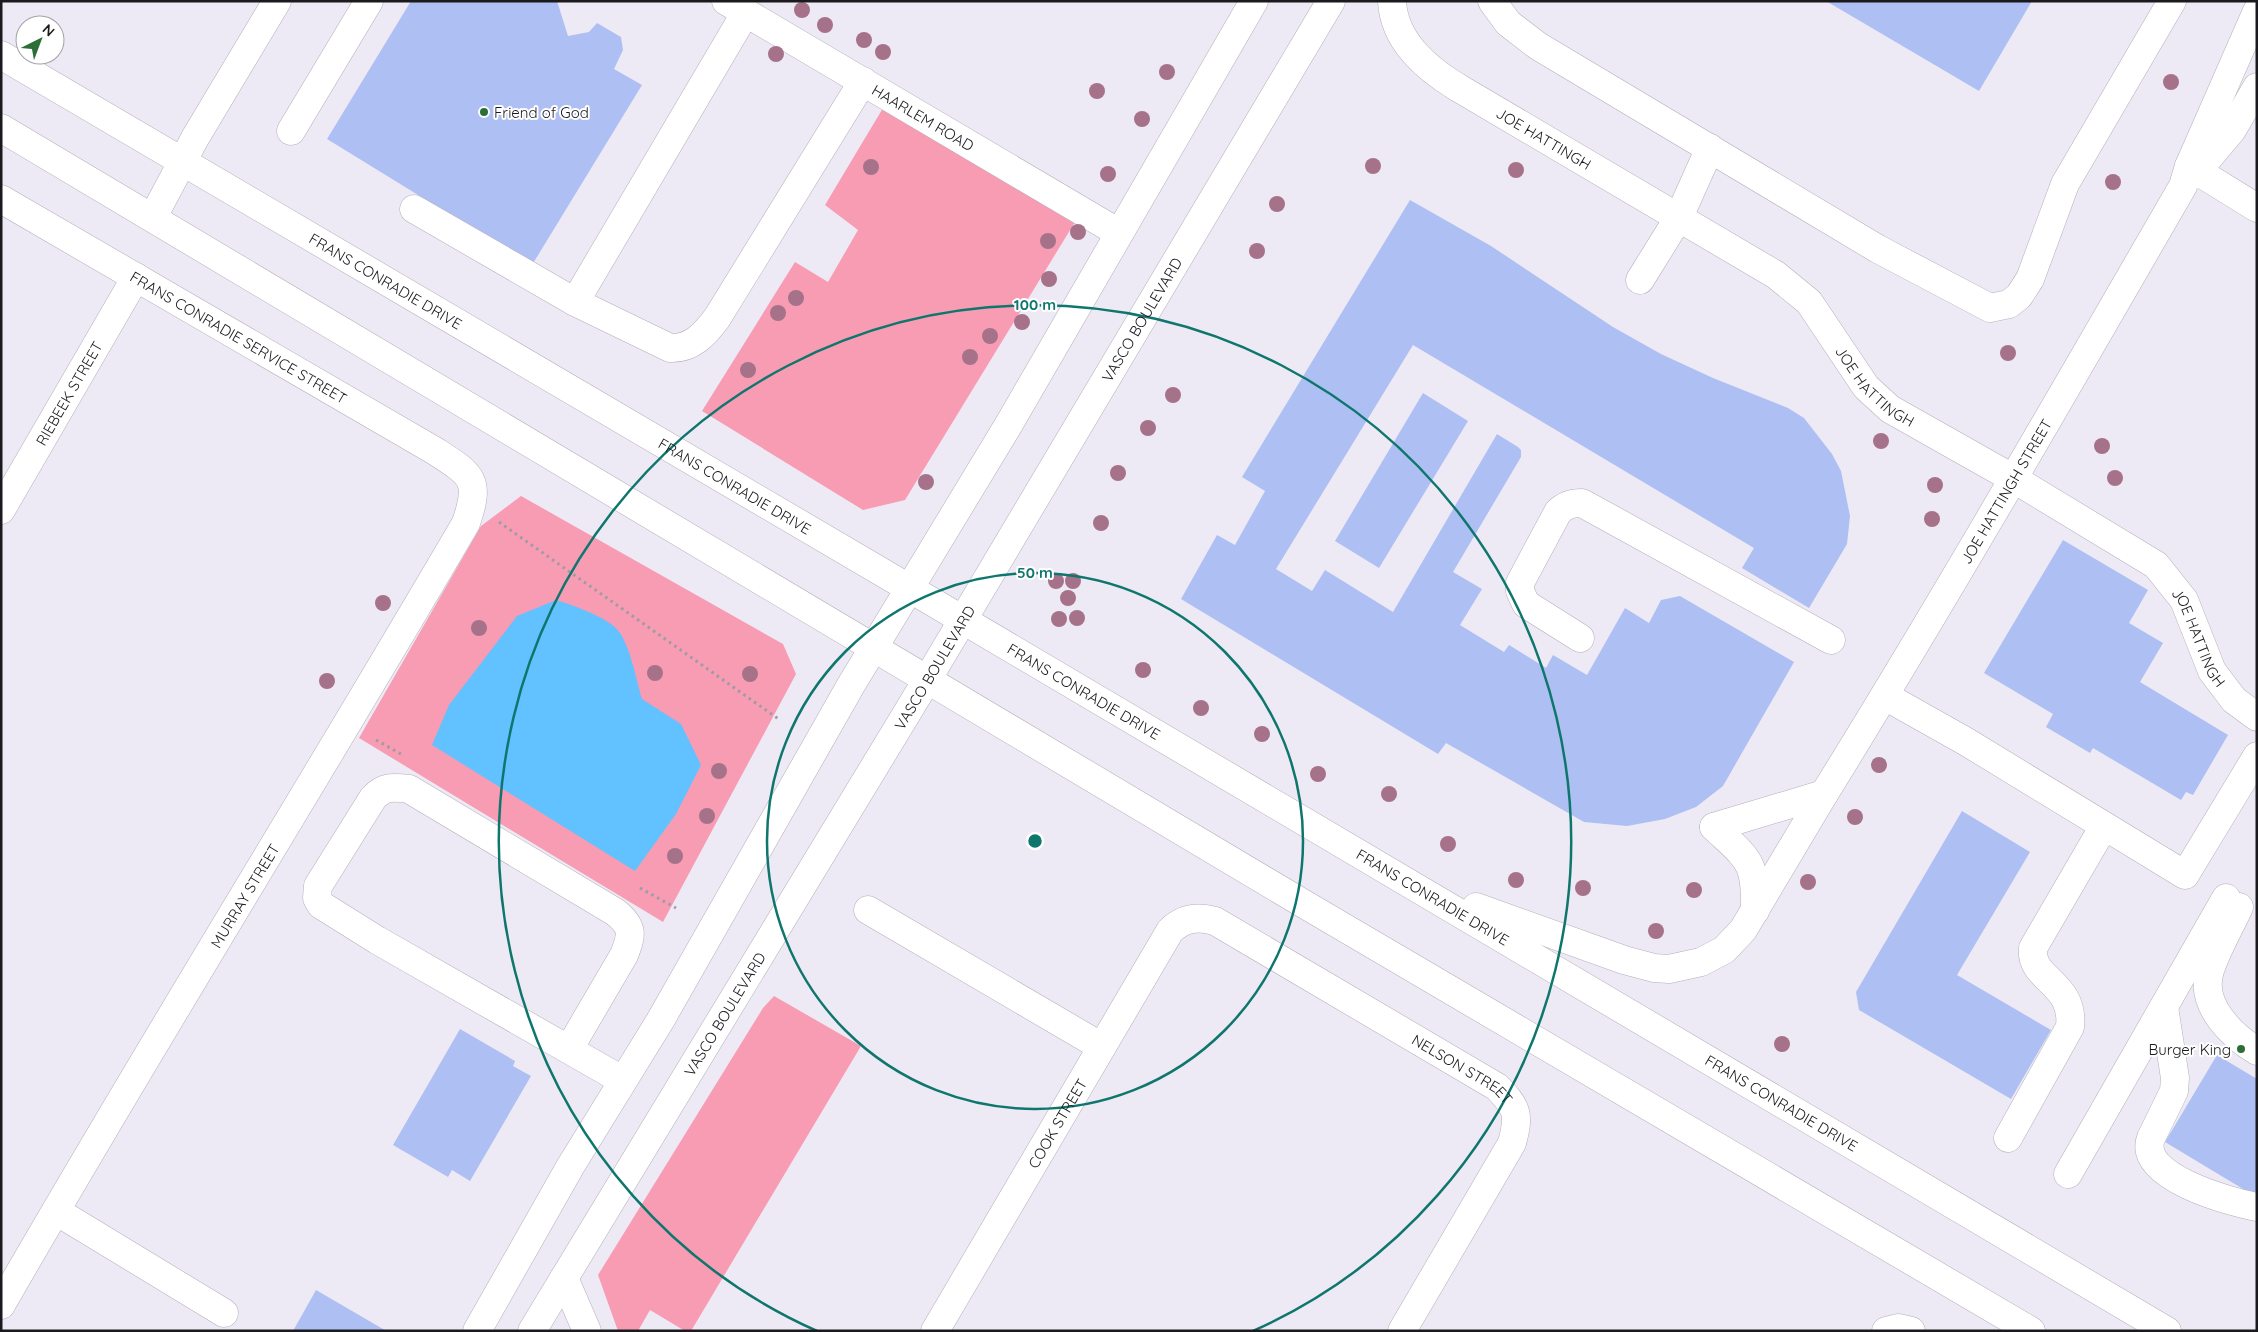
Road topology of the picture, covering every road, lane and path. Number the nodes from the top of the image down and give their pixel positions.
1 (277, 1) edge
2 (369, 1) edge
3 (1254, 1) edge
4 (1331, 1) edge
5 (1392, 1) edge
6 (1492, 1) edge
7 (2172, 1) edge
8 (736, 7) edge
9 (2257, 11) edge
10 (1, 55) edge
11 (864, 81) junction
12 (2257, 87) edge
13 (1, 128) edge
14 (291, 130) dead end
15 (1710, 148) junction
16 (183, 162) junction
17 (2189, 175) junction
18 (1, 199) edge
19 (2257, 208) edge
20 (414, 209) dead end
21 (153, 217) junction
22 (1679, 218) junction
23 (1119, 233) junction
24 (136, 277) junction
25 (1640, 280) dead end
26 (575, 302) junction
27 (2014, 479) junction
28 (472, 492) junction
29 (1, 510) edge
30 (910, 589) junction
31 (962, 620) junction
32 (1580, 638) dead end
33 (1831, 640) dead end
34 (874, 647) junction
35 (927, 680) junction
36 (1885, 696) junction
37 (2257, 717) edge
38 (780, 720) dead end
39 (2257, 756) edge
40 (1824, 794) junction
41 (2104, 826) junction
42 (1415, 886) junction
43 (868, 910) dead end
44 (1755, 911) junction
45 (1186, 920) joint
46 (2164, 1007) junction
47 (1102, 1047) junction
48 (569, 1049) junction
49 (2257, 1051) edge
50 (622, 1080) junction
51 (2008, 1138) dead end
52 (2068, 1174) dead end
53 (2257, 1207) edge
54 (56, 1211) junction
55 (564, 1278) junction
56 (1, 1305) edge
57 (224, 1313) dead end
58 (477, 1331) edge
59 (532, 1331) edge
60 (587, 1331) edge
61 (935, 1331) edge
62 (1402, 1331) edge
63 (1886, 1331) edge
64 (1911, 1331) edge
65 (2031, 1331) edge
66 (2167, 1331) edge

1 - 16 main road
2 - 14 main road
3 - 23 main road
4 - 31 main road, VASCO BOULEVARD
5 - 22 main road, JOE HATTINGH
6 - 15 main road
7 - 15 main road
8 - 11 main road, HAARLEM ROAD
8 - 26 main road
9 - 17 main road, JOE HATTINGH STREET
10 - 16 main road, FRANS CONRADIE DRIVE
11 - 23 main road, HAARLEM ROAD
11 - 26 main road
12 - 17 main road, JOE HATTINGH STREET
13 - 21 main road
15 - 22 main road
16 - 21 main road
16 - 30 main road, FRANS CONRADIE DRIVE
17 - 19 main road
17 - 27 main road, JOE HATTINGH STREET
18 - 24 main road, FRANS CONRADIE SERVICE STREET
20 - 26 main road
21 - 34 main road
22 - 25 main road
22 - 27 main road, JOE HATTINGH
23 - 30 main road
24 - 28 main road, FRANS CONRADIE SERVICE STREET
24 - 29 main road, RIEBEEK STREET
27 - 36 main road, JOE HATTINGH STREET
27 - 37 main road, JOE HATTINGH
28 - 38 path
28 - 54 main road, MURRAY STREET
30 - 31 main road, FRANS CONRADIE DRIVE
30 - 34 main road
31 - 35 main road, VASCO BOULEVARD
31 - 42 main road, FRANS CONRADIE DRIVE
32 - 33 main road
34 - 35 main road
34 - 50 main road
35 - 55 main road, VASCO BOULEVARD
35 - 65 main road
36 - 40 main road, JOE HATTINGH STREET
36 - 41 main road
39 - 41 main road
40 - 44 main road, JOE HATTINGH STREET
40 - 44 main road
41 - 51 main road
42 - 44 main road, JOE HATTINGH STREET
42 - 66 main road, FRANS CONRADIE DRIVE
43 - 47 main road
45 - 47 main road, COOK STREET
45 - 62 main road, NELSON STREET
46 - 49 main road
46 - 52 main road
46 - 53 main road
47 - 61 main road, COOK STREET
48 - 48 main road
48 - 50 main road
50 - 58 main road
54 - 56 main road, MURRAY STREET
54 - 57 main road
55 - 59 main road, VASCO BOULEVARD
55 - 60 main road
63 - 64 main road

